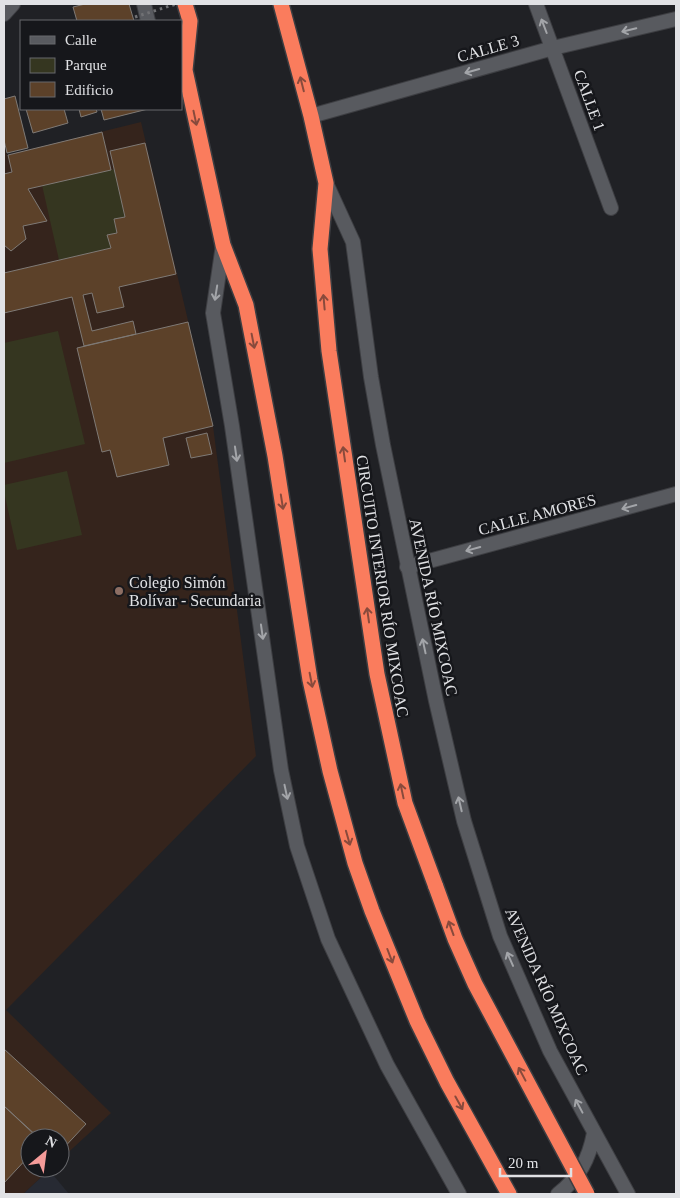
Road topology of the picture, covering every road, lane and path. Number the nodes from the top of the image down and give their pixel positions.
1 (13, 4) edge
2 (144, 4) edge
3 (176, 4) edge
4 (185, 4) edge
5 (281, 4) edge
6 (536, 4) edge
7 (4, 14) edge
8 (134, 17) dead end
9 (676, 19) edge
10 (148, 20) edge
11 (552, 48) junction
12 (183, 68) edge
13 (311, 116) junction
14 (326, 183) junction
15 (611, 208) dead end
16 (223, 245) junction
17 (676, 494) edge
18 (407, 567) junction
19 (594, 1134) junction
20 (460, 1194) edge
21 (509, 1194) edge
22 (558, 1194) edge
23 (587, 1194) edge
24 (628, 1194) edge

1 - 7 main road
2 - 10 main road
3 - 8 path, bridge
4 - 12 highway
13 -> 5 highway, AVENIDA RÍO MIXCOAC
11 -> 6 main road, CALLE 1
9 -> 11 main road, CALLE 3
11 -> 13 main road, CALLE 3
11 - 15 main road, CALLE 1
12 -> 16 highway
13 - 14 highway, AVENIDA RÍO MIXCOAC
14 - 18 main road, AVENIDA RÍO MIXCOAC
23 -> 14 highway, CIRCUITO INTERIOR RÍO MIXCOAC, bridge
16 -> 20 main road
16 -> 21 highway
17 -> 18 main road, CALLE AMORES
19 -> 18 main road, AVENIDA RÍO MIXCOAC
19 - 22 main road
19 - 24 main road, AVENIDA RÍO MIXCOAC

